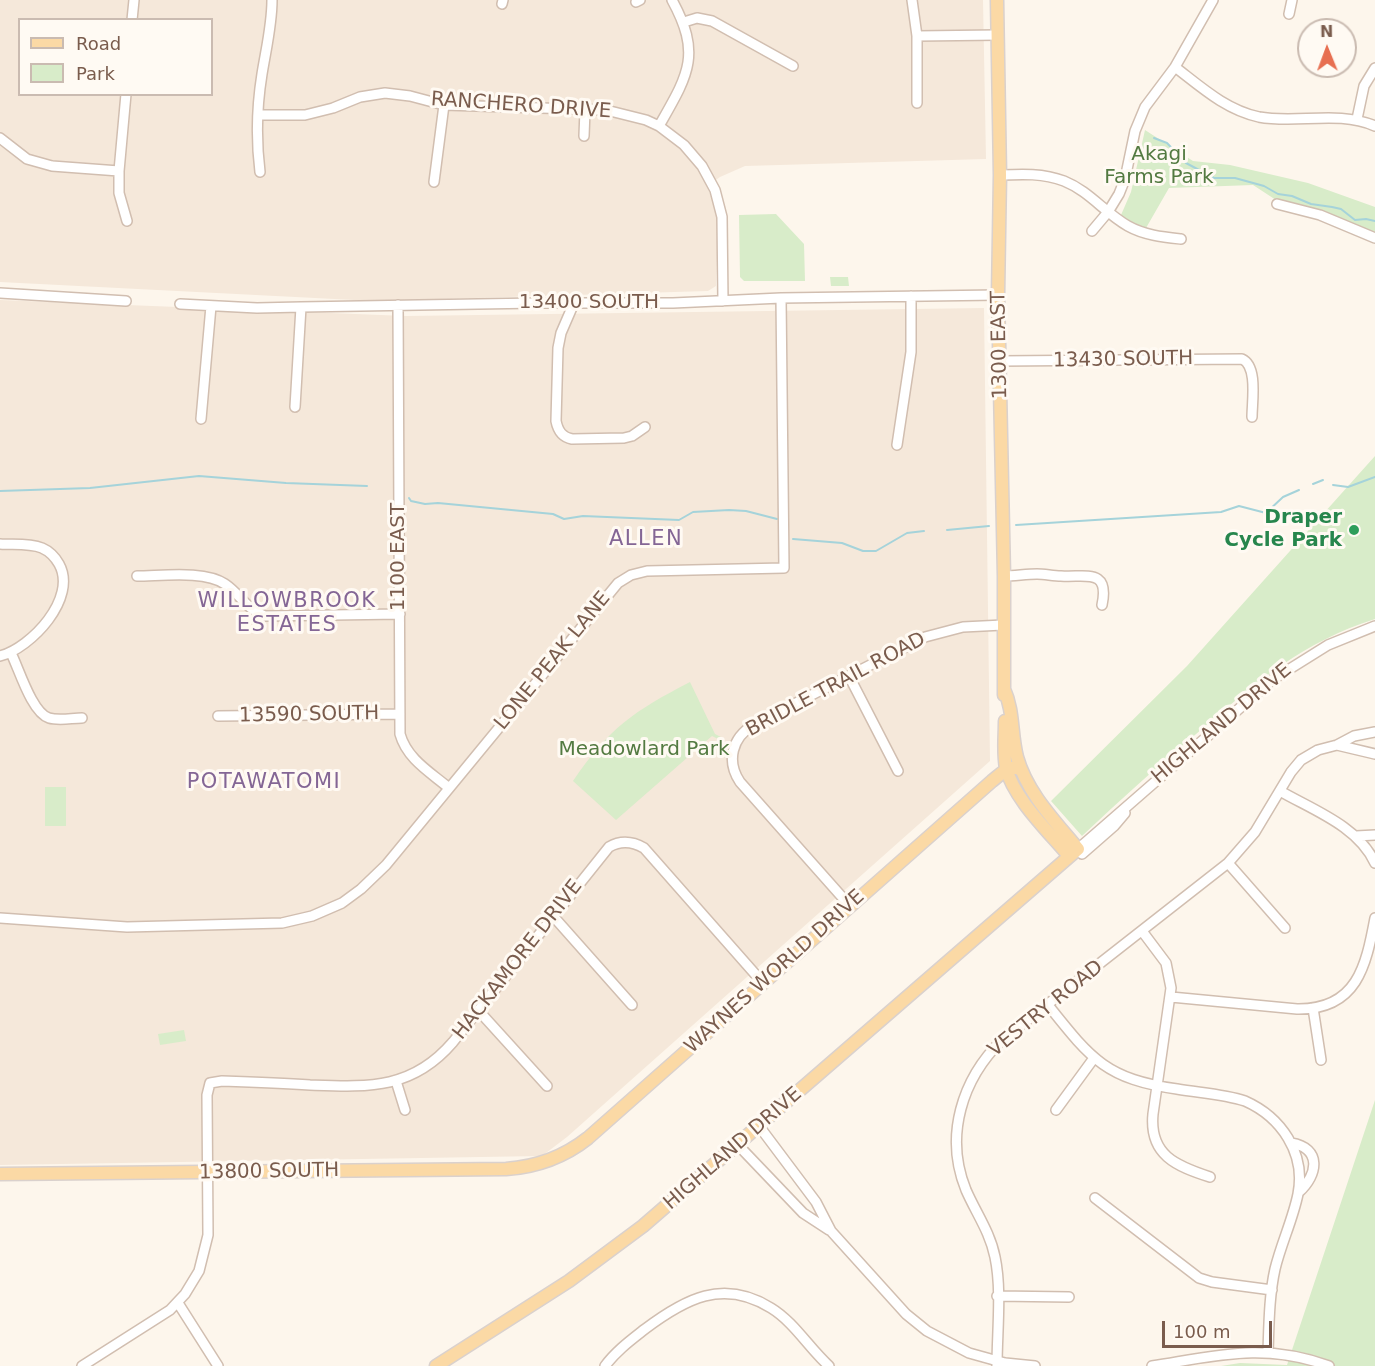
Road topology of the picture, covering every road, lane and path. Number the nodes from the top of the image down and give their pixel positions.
1 (134, 0) edge
2 (272, 0) edge
3 (672, 0) edge
4 (912, 0) edge
5 (997, 0) edge
6 (1213, 0) edge
7 (1292, 0) edge
8 (1289, 14) dead end
9 (132, 18) edge
10 (684, 22) junction
11 (998, 35) junction
12 (917, 36) junction
13 (794, 66) dead end
14 (1175, 68) junction
15 (1375, 68) edge
16 (126, 96) edge
17 (917, 103) dead end
18 (444, 105) junction
19 (585, 110) junction
20 (259, 115) junction
21 (1357, 120) junction
22 (659, 126) junction
23 (1375, 126) edge
24 (584, 136) dead end
25 (0, 138) edge
26 (119, 171) junction
27 (260, 172) dead end
28 (1000, 175) junction
29 (434, 182) dead end
30 (1277, 204) dead end
31 (1108, 212) junction
32 (127, 221) dead end
33 (1092, 231) dead end
34 (1375, 238) edge
35 (1181, 239) dead end
36 (0, 293) edge
37 (998, 295) junction
38 (911, 296) junction
39 (781, 298) junction
40 (126, 301) dead end
41 (723, 301) junction
42 (574, 303) junction
43 (180, 304) dead end
44 (398, 305) junction
45 (211, 306) junction
46 (302, 307) junction
47 (1000, 361) junction
48 (295, 407) dead end
49 (1252, 417) dead end
50 (201, 419) dead end
51 (645, 427) dead end
52 (897, 445) dead end
53 (0, 544) edge
54 (137, 576) dead end
55 (1004, 576) junction
56 (1102, 605) dead end
57 (400, 614) junction
58 (1003, 625) junction
59 (1375, 626) edge
60 (11, 653) junction
61 (0, 656) edge
62 (849, 676) junction
63 (1004, 689) junction
64 (400, 714) junction
65 (218, 716) dead end
66 (82, 718) dead end
67 (1375, 732) edge
68 (1337, 744) junction
69 (1375, 754) edge
70 (1006, 769) junction
71 (1021, 770) junction
72 (898, 771) dead end
73 (449, 788) junction
74 (1280, 791) junction
75 (1038, 819) junction
76 (1375, 835) edge
77 (1356, 836) junction
78 (1076, 853) junction
79 (1228, 863) junction
80 (1375, 863) edge
81 (849, 906) junction
82 (1012, 906) junction
83 (552, 916) junction
84 (0, 918) edge
85 (1375, 918) edge
86 (1285, 928) dead end
87 (1142, 931) junction
88 (763, 983) junction
89 (1171, 997) junction
90 (632, 1005) dead end
91 (1048, 1005) junction
92 (1313, 1008) junction
93 (478, 1010) junction
94 (1094, 1059) junction
95 (1321, 1060) dead end
96 (396, 1081) junction
97 (547, 1086) dead end
98 (1157, 1086) junction
99 (405, 1110) dead end
100 (1056, 1110) dead end
101 (759, 1126) junction
102 (1291, 1143) junction
103 (738, 1145) junction
104 (537, 1164) joint
105 (208, 1173) junction
106 (0, 1174) edge
107 (1210, 1177) dead end
108 (1299, 1192) junction
109 (1095, 1198) dead end
110 (831, 1231) junction
111 (1272, 1290) junction
112 (997, 1296) junction
113 (1069, 1298) dead end
114 (178, 1303) junction
115 (1268, 1352) junction
116 (997, 1363) edge
117 (82, 1366) edge
118 (218, 1366) edge
119 (436, 1366) edge
120 (605, 1366) edge
121 (829, 1366) edge
122 (1035, 1366) edge
123 (1152, 1366) edge
124 (1329, 1366) edge

1 - 9 street
2 - 20 street
3 - 10 street
4 - 12 street
5 - 11 main road, 1300 EAST
6 - 14 street
7 - 8 street
10 - 13 street
10 - 22 street
11 - 12 street
11 - 28 main road, 1300 EAST
12 - 17 street
14 - 21 street
14 - 31 street
15 - 21 street
16 - 26 street
18 - 19 street, RANCHERO DRIVE
18 - 20 street, RANCHERO DRIVE
18 - 29 street
19 - 22 street, RANCHERO DRIVE
19 - 24 street
20 - 27 street
21 - 23 street
22 - 41 street, RANCHERO DRIVE
25 - 26 street
26 - 32 street
28 - 31 street
28 - 37 main road, 1300 EAST
30 - 34 street
31 - 33 street
31 - 35 street
36 - 40 street
37 - 38 street, 13400 SOUTH
37 - 47 main road, 1300 EAST
38 - 39 street, 13400 SOUTH
38 - 52 street
39 - 41 street, 13400 SOUTH
39 - 73 street, LONE PEAK LANE
41 - 42 street, 13400 SOUTH
42 - 44 street, 13400 SOUTH
42 - 51 street
43 - 45 street, 13400 SOUTH
44 - 46 street, 13400 SOUTH
44 - 57 street, 1100 EAST
45 - 46 street, 13400 SOUTH
45 - 50 street
46 - 48 street
47 - 49 street, 13430 SOUTH
47 - 55 main road, 1300 EAST
53 - 60 street
54 - 57 street
55 - 56 street
55 - 58 main road, 1300 EAST
57 - 64 street, 1100 EAST
58 - 62 street, BRIDLE TRAIL ROAD
58 - 63 main road, 1300 EAST
59 - 78 street, HIGHLAND DRIVE
60 - 61 street
60 - 66 street
62 - 72 street
62 - 81 street, BRIDLE TRAIL ROAD
63 - 70 main road, 1300 EAST
63 - 71 main road, 1300 EAST
64 - 65 street, 13590 SOUTH
64 - 73 street, 1100 EAST
67 - 68 street, VESTRY ROAD
68 - 69 street
68 - 74 street, VESTRY ROAD
70 - 71 main road
70 - 75 main road, 1300 EAST
70 - 81 main road, WAYNES WORLD DRIVE
71 - 78 main road, 1300 EAST
73 - 84 street, LONE PEAK LANE
74 - 77 street
74 - 79 street, VESTRY ROAD
75 - 78 main road, 1300 EAST
75 - 82 main road
76 - 77 street
77 - 80 street
78 - 82 main road, HIGHLAND DRIVE
79 - 86 street
79 - 87 street, VESTRY ROAD
81 - 88 main road, WAYNES WORLD DRIVE
82 - 101 main road, HIGHLAND DRIVE
83 - 88 street, HACKAMORE DRIVE
83 - 90 street
83 - 93 street, HACKAMORE DRIVE
85 - 92 street
87 - 89 street
87 - 91 street, VESTRY ROAD
88 - 104 main road, WAYNES WORLD DRIVE
89 - 92 street
89 - 98 street
91 - 94 street
91 - 112 street, VESTRY ROAD
92 - 95 street
93 - 96 street, HACKAMORE DRIVE
93 - 97 street
94 - 98 street
94 - 100 street
96 - 99 street
96 - 105 street, HACKAMORE DRIVE
98 - 102 street
98 - 107 street
101 - 103 main road, HIGHLAND DRIVE
101 - 110 street
102 - 108 street
102 - 108 street
103 - 110 street
103 - 119 main road, HIGHLAND DRIVE
104 - 105 main road, 13800 SOUTH
105 - 106 main road, 13800 SOUTH
105 - 114 street
108 - 111 street
109 - 111 street
110 - 116 street
111 - 115 street
112 - 113 street
112 - 116 street, VESTRY ROAD
114 - 117 street
114 - 118 street
115 - 123 street
115 - 124 street
116 - 122 street
120 - 121 street

